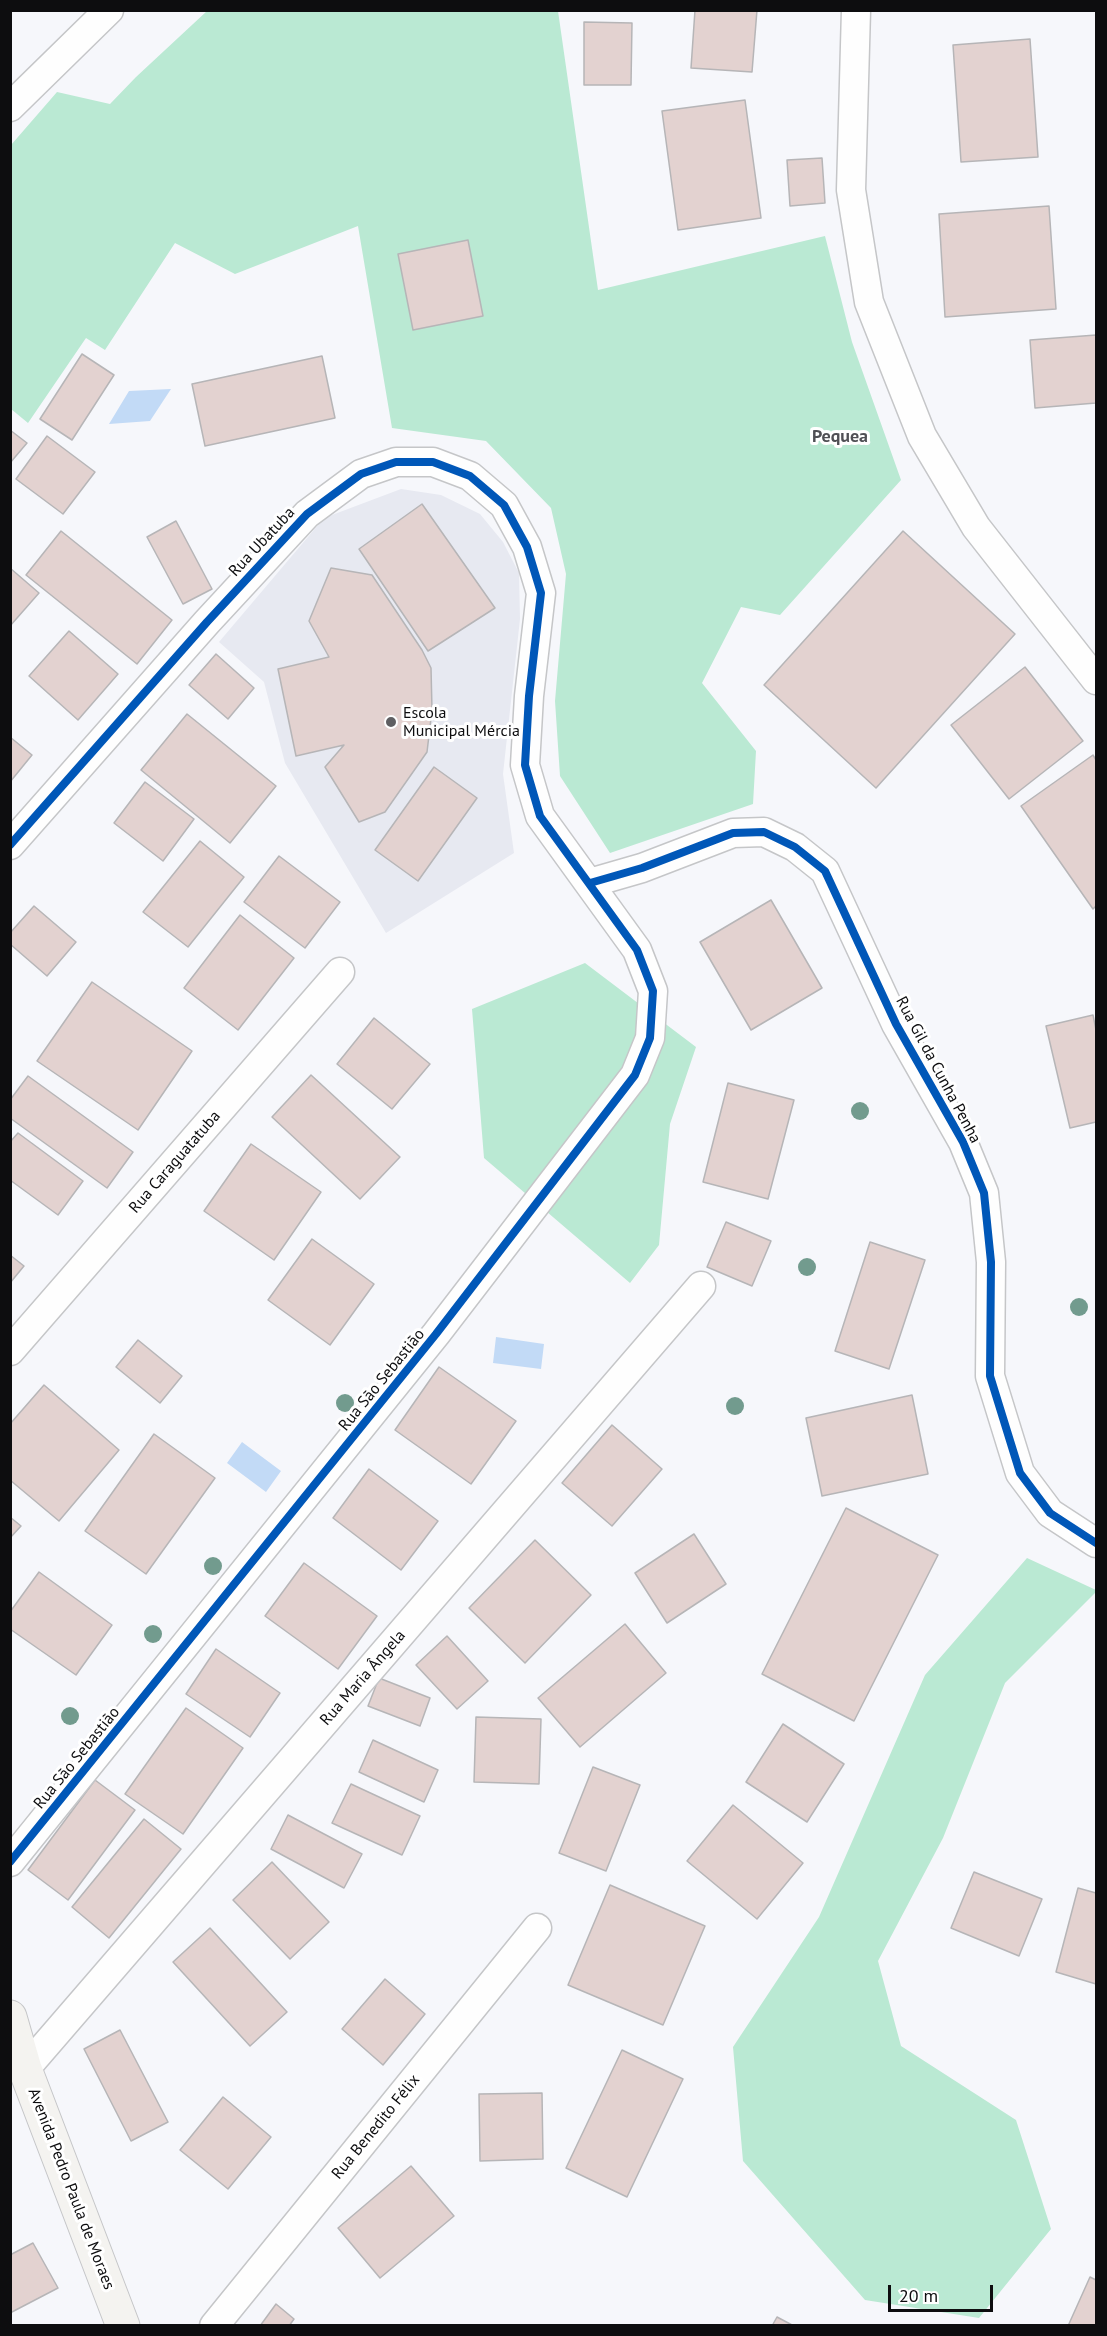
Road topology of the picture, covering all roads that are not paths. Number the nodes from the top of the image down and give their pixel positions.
1 (109, 10) edge
2 (856, 10) edge
3 (10, 107) edge
4 (1096, 680) edge
5 (10, 845) edge
6 (590, 883) junction
7 (340, 972) dead end
8 (701, 1286) dead end
9 (10, 1351) edge
10 (1096, 1542) edge
11 (10, 1862) edge
12 (537, 1928) dead end
13 (10, 2017) edge
14 (25, 2069) junction
15 (123, 2325) edge
16 (214, 2325) edge

1 - 3 street
2 - 4 street
5 - 6 street, Rua Ubatuba
6 - 10 street, Rua Gil da Cunha Penha
6 - 11 street, Rua São Sebastião
7 - 9 street, Rua Caraguatatuba
8 - 14 street, Rua Maria Ângela
12 - 16 street, Rua Benedito Félix
13 - 14 main road, Avenida Pedro Paula de Moraes
14 - 15 main road, Avenida Pedro Paula de Moraes

